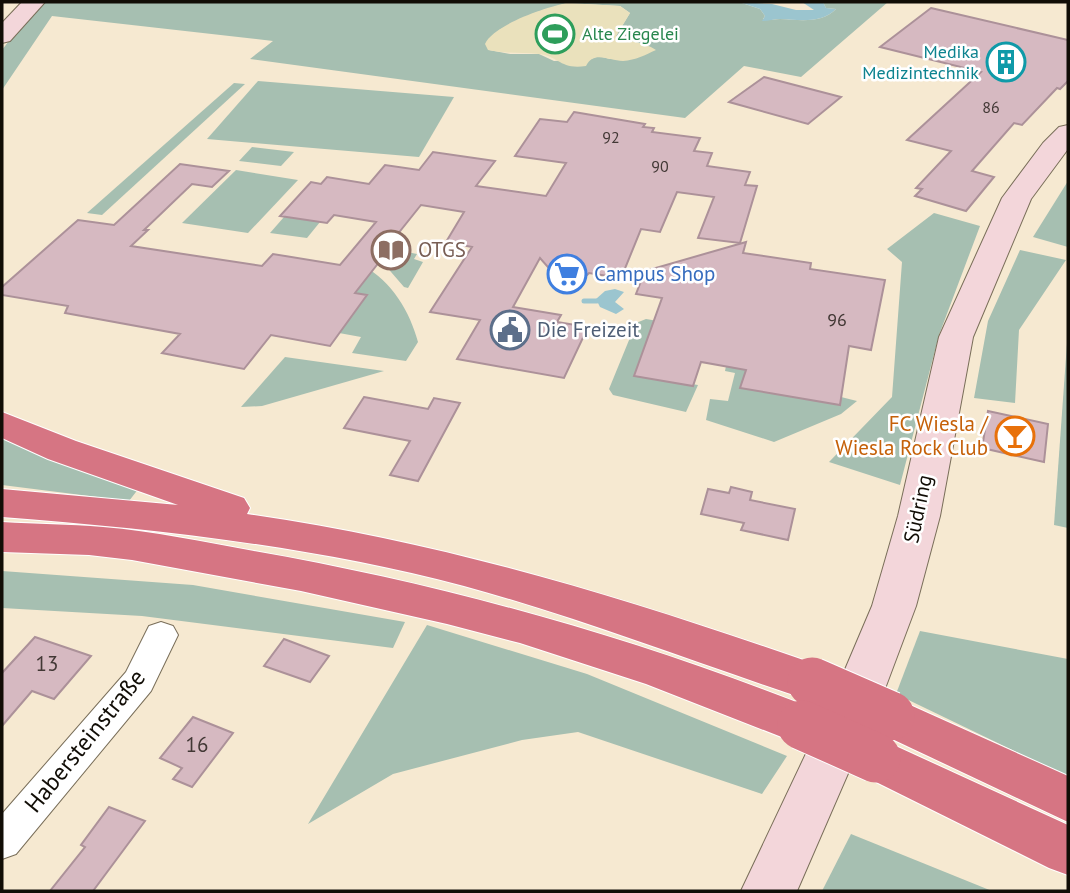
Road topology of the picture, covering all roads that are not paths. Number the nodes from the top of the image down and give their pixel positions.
1 (34, 2) edge
2 (2, 36) edge
3 (1068, 133) edge
4 (2, 424) edge
5 (2, 503) edge
6 (2, 537) edge
7 (349, 545) junction
8 (161, 635) dead end
9 (807, 704) junction
10 (883, 737) junction
11 (1068, 800) edge
12 (2, 842) edge
13 (1068, 851) edge
14 (769, 891) edge

1 - 2 street
3 - 14 street, Südring
4 - 7 highway
5 - 7 highway
6 - 9 highway
7 - 9 highway
8 - 12 street, Habersteinstraße
9 - 10 highway, bridge
10 - 11 highway
10 - 13 highway

